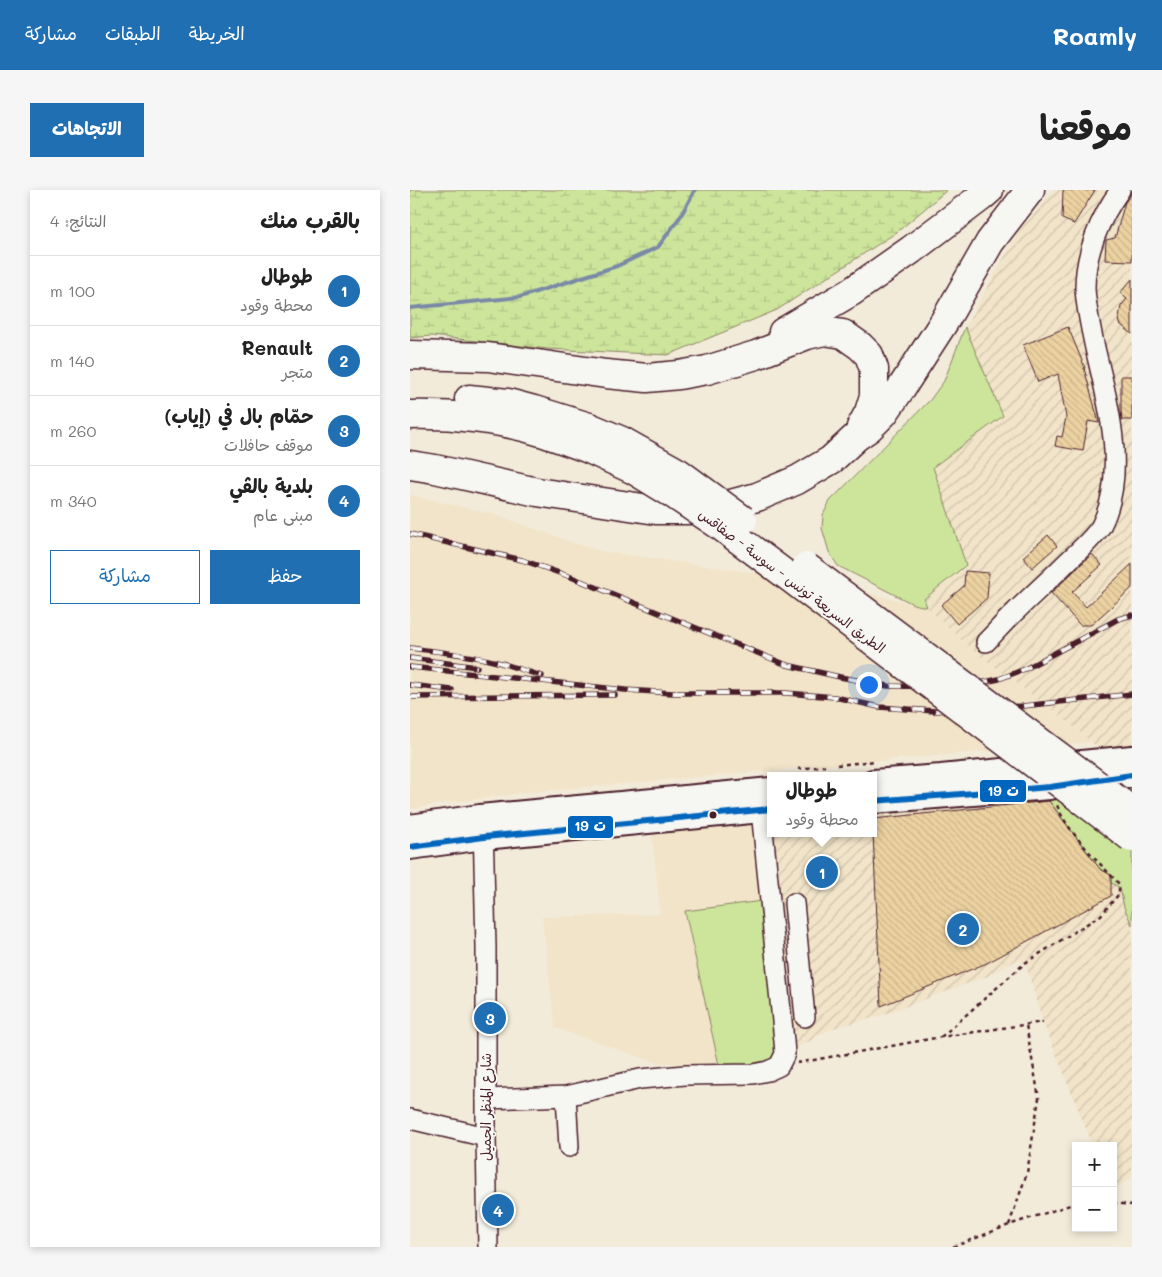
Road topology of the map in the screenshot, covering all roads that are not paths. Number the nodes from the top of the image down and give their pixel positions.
1 (989, 190) edge
2 (1030, 190) edge
3 (1120, 190) edge
4 (410, 355) edge
5 (707, 370) junction
6 (410, 397) edge
7 (410, 415) edge
8 (856, 437) junction
9 (589, 438) junction
10 (410, 465) edge
11 (986, 642) dead end
12 (1132, 758) edge
13 (877, 772) edge
14 (1132, 775) edge
15 (877, 801) edge
16 (767, 803) edge
17 (1132, 811) edge
18 (483, 827) junction
19 (410, 828) edge
20 (769, 837) edge
21 (1132, 838) edge
22 (410, 847) edge
23 (794, 903) dead end
24 (774, 943) junction
25 (798, 943) junction
26 (805, 1017) dead end
27 (566, 1096) junction
28 (486, 1099) junction
29 (410, 1119) edge
30 (486, 1136) junction
31 (569, 1147) dead end
32 (488, 1247) edge

1 - 5 highway
2 - 8 highway
3 - 11 street
4 - 5 highway
5 - 8 highway
6 - 9 highway, الطريق السريعة تونس - سوسة - صفاقس
7 - 9 highway, الطريق السريعة تونس - سوسة - صفاقس
8 - 10 highway
9 - 17 highway, الطريق السريعة تونس - سوسة - صفاقس, bridge
9 - 21 highway, الطريق السريعة تونس - سوسة - صفاقس, bridge
12 - 13 main road
14 - 15 main road
16 - 18 main road
18 - 19 main road
18 - 22 main road
18 - 28 street, شارع المنظر الجميل
20 - 24 street
23 - 25 street
24 - 25 street
24 - 27 street
25 - 26 street
27 - 28 street
27 - 31 street
28 - 30 street, شارع المنظر الجميل
29 - 30 street
30 - 32 street, شارع المنظر الجميل

